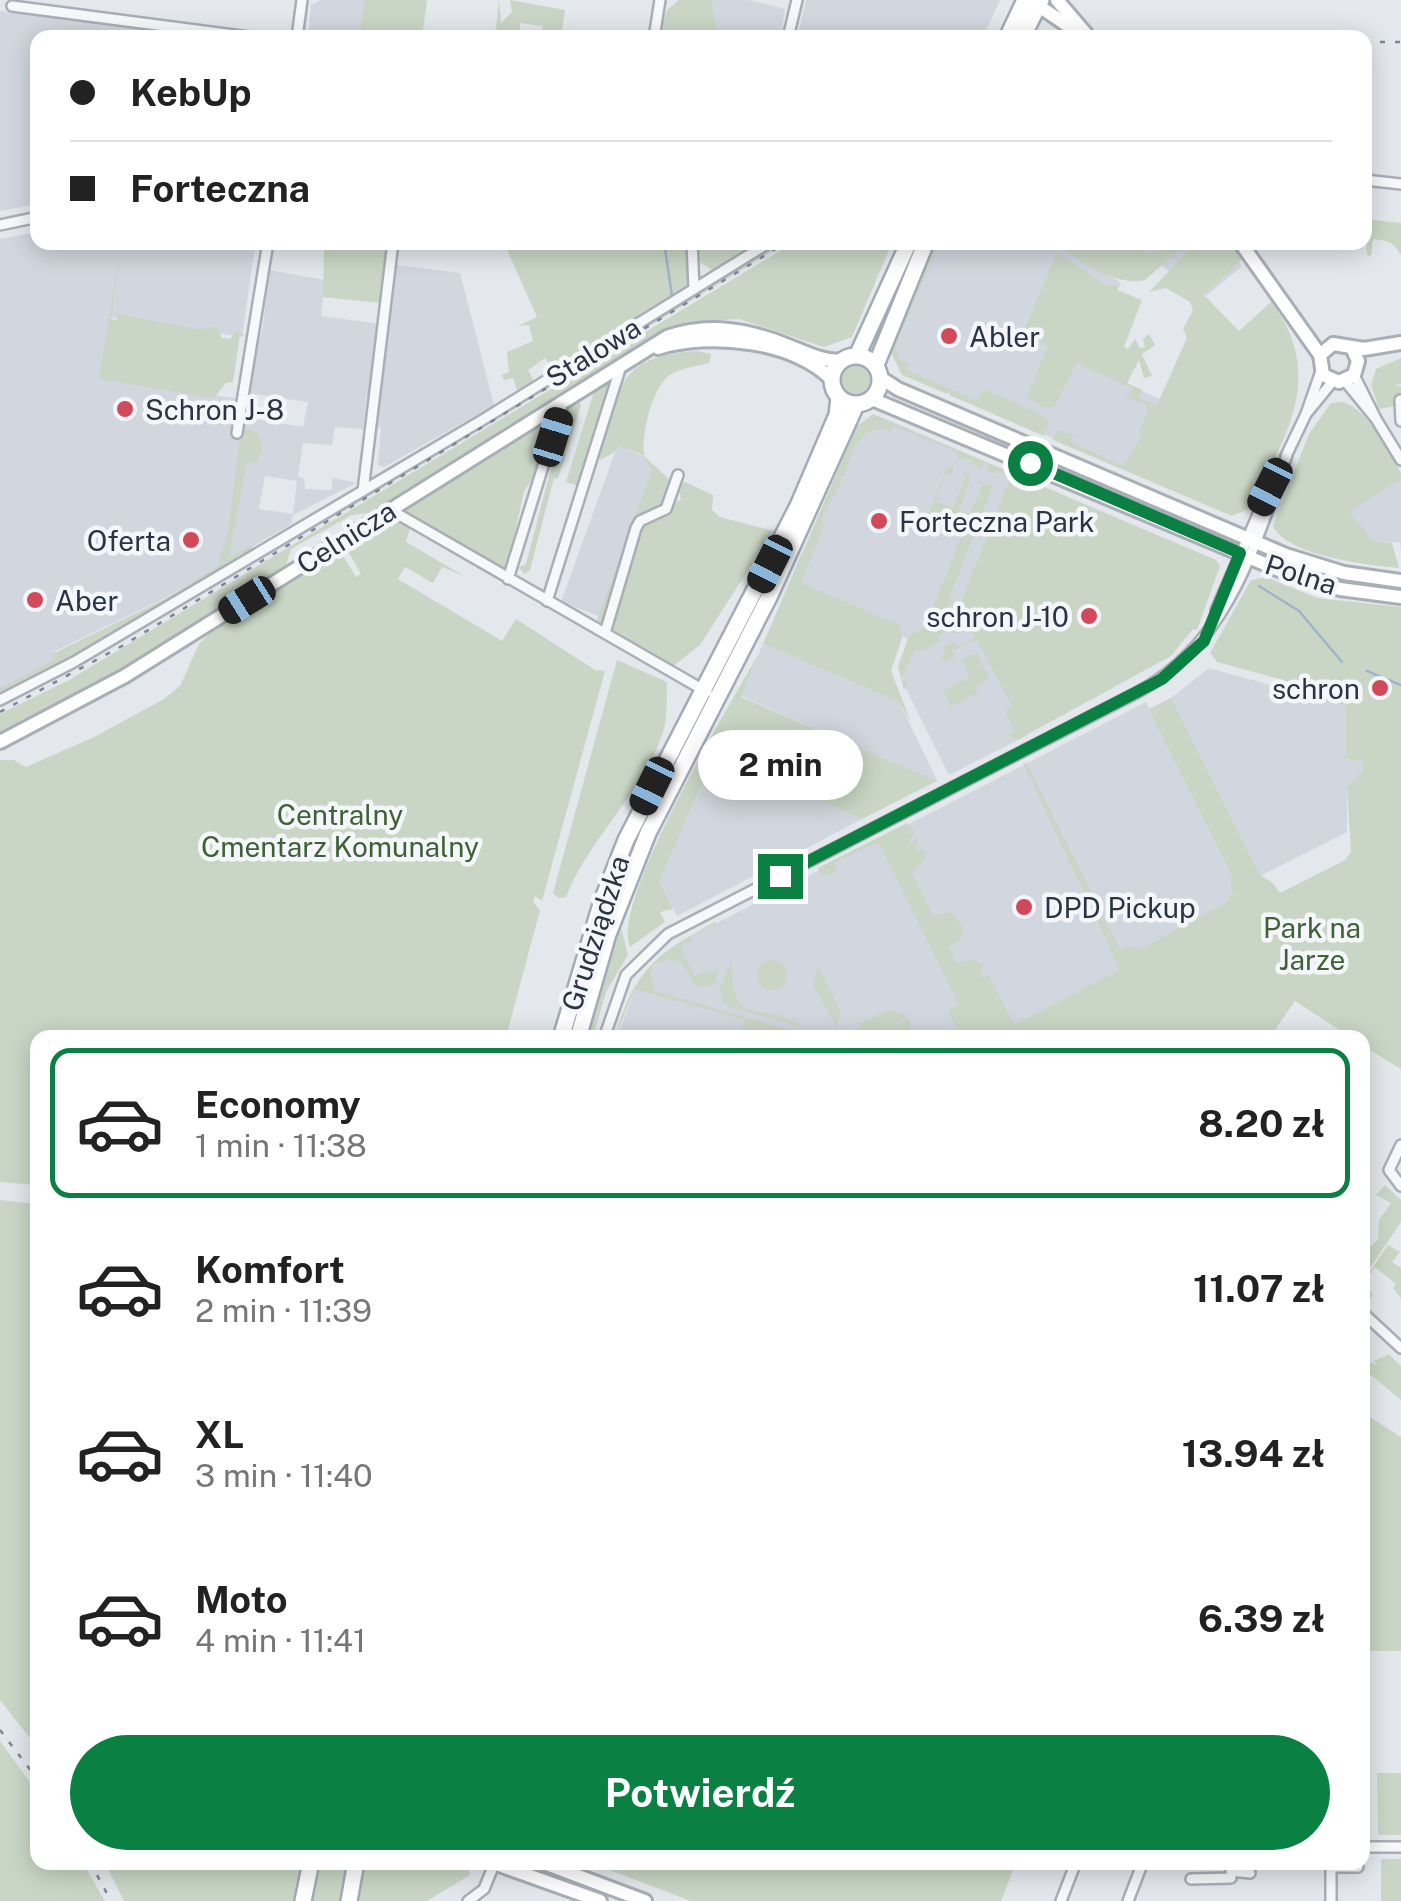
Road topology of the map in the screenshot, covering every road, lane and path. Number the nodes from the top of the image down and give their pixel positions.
1 (660, 0) edge
2 (797, 0) edge
3 (1057, 0) edge
4 (304, 1) edge
5 (1034, 1) edge
6 (12, 6) dead end
7 (196, 30) edge
8 (299, 30) edge
9 (655, 30) edge
10 (790, 30) edge
11 (1012, 30) edge
12 (1025, 30) edge
13 (1076, 30) edge
14 (1083, 30) edge
15 (1372, 181) edge
16 (1401, 184) edge
17 (30, 219) edge
18 (0, 225) edge
19 (267, 250) edge
20 (392, 250) edge
21 (692, 250) edge
22 (757, 250) edge
23 (905, 250) edge
24 (922, 250) edge
25 (1246, 250) edge
26 (694, 289) junction
27 (1401, 345) edge
28 (1324, 351) junction
29 (637, 356) junction
30 (849, 358) junction
31 (621, 366) junction
32 (1348, 369) junction
33 (878, 371) junction
34 (1321, 372) junction
35 (832, 380) junction
36 (838, 397) junction
37 (1400, 400) edge
38 (563, 402) junction
39 (864, 402) junction
40 (1306, 414) junction
41 (1401, 421) edge
42 (237, 434) dead end
43 (1401, 460) edge
44 (678, 475) dead end
45 (362, 491) junction
46 (389, 509) junction
47 (1251, 540) junction
48 (1244, 555) junction
49 (508, 579) junction
50 (1401, 581) edge
51 (1401, 597) edge
52 (547, 601) junction
53 (604, 633) junction
54 (709, 693) junction
55 (0, 700) edge
56 (0, 742) edge
57 (563, 1030) edge
58 (580, 1030) edge
59 (607, 1030) edge
60 (1401, 1144) edge
61 (1401, 1186) edge
62 (1370, 1319) edge
63 (1401, 1348) edge
64 (1370, 1847) edge
65 (1401, 1847) edge
66 (309, 1870) edge
67 (355, 1870) edge
68 (491, 1870) edge
69 (514, 1870) edge
70 (562, 1870) edge
71 (1073, 1870) edge
72 (1140, 1870) edge
73 (1331, 1870) edge
74 (1250, 1874) dead end
75 (1191, 1880) dead end
76 (303, 1901) edge
77 (350, 1901) edge
78 (468, 1901) edge
79 (600, 1901) edge
80 (645, 1901) edge
81 (1061, 1901) edge
82 (1128, 1901) edge
83 (1331, 1901) edge

1 - 9 street
2 - 10 street
3 - 14 street
4 - 8 street
5 - 11 main road
5 - 12 main road
5 - 13 street
6 - 7 street
15 - 16 street
17 - 18 street
19 - 42 street
20 - 45 street
21 - 26 street
22 - 26 street, Stalowa
23 - 30 main road
24 - 33 main road
25 - 28 street
26 - 45 street, Stalowa
27 - 32 street
28 - 32 street
28 - 34 street
29 - 30 street, Celnicza
29 - 31 street, Celnicza
29 - 35 street, Celnicza
30 - 33 main road
30 - 35 main road
31 - 38 street, Celnicza
31 - 52 street
32 - 34 street
32 - 40 street
32 - 43 street
33 - 39 main road, Grudziądzka
33 - 47 street, Polna
34 - 40 street
35 - 36 main road
36 - 39 main road
36 - 54 main road, Grudziądzka
37 - 41 street
38 - 46 street, Celnicza
38 - 49 street
39 - 48 street, Polna
39 - 54 main road, Grudziądzka
40 - 47 street
44 - 53 street
45 - 55 street, Stalowa
46 - 49 street
46 - 56 street, Celnicza
47 - 48 street
47 - 50 street, Polna
48 - 51 street, Polna
48 - 59 street
49 - 52 street
52 - 53 street
53 - 54 street
54 - 57 main road, Grudziądzka
54 - 58 main road, Grudziądzka
60 - 61 street
62 - 63 street
64 - 65 street
66 - 76 main road
67 - 77 main road
68 - 78 street
69 - 79 street
70 - 80 street
71 - 81 street
72 - 82 street
73 - 83 street
74 - 75 street

